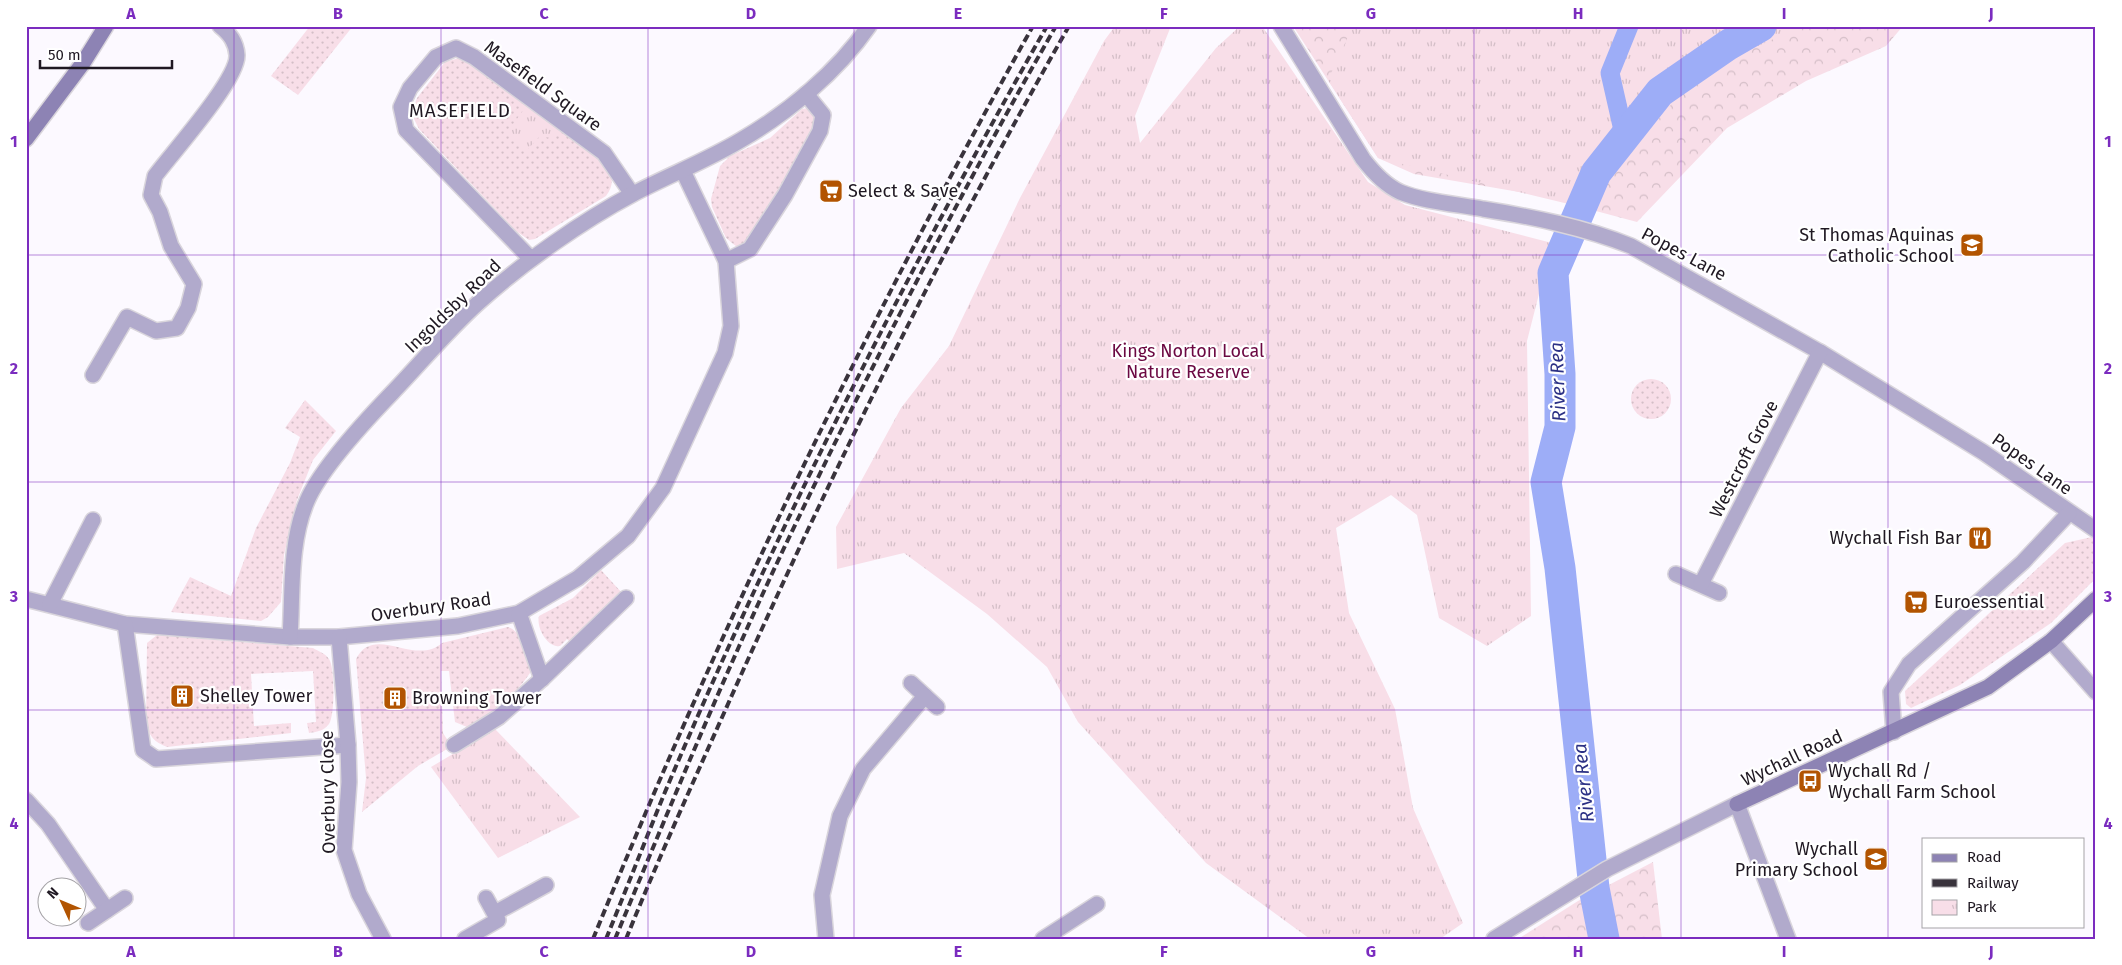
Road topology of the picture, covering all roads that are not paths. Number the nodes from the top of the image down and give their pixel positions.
1 (106, 26) edge
2 (220, 26) edge
3 (869, 26) edge
4 (1281, 26) edge
5 (806, 94) junction
6 (26, 140) edge
7 (683, 171) junction
8 (632, 194) junction
9 (531, 259) junction
10 (726, 262) junction
11 (1820, 352) junction
12 (93, 375) dead end
13 (2069, 512) junction
14 (93, 520) dead end
15 (2096, 530) edge
16 (1676, 574) dead end
17 (1701, 584) junction
18 (1719, 593) dead end
19 (626, 598) dead end
20 (2096, 598) edge
21 (26, 599) edge
22 (50, 604) junction
23 (519, 613) junction
24 (125, 624) junction
25 (290, 637) junction
26 (340, 637) junction
27 (2051, 641) junction
28 (542, 679) junction
29 (911, 683) dead end
30 (2096, 692) edge
31 (925, 696) junction
32 (937, 707) dead end
33 (1894, 732) junction
34 (348, 745) junction
35 (454, 745) dead end
36 (26, 800) edge
37 (1737, 804) junction
38 (546, 885) dead end
39 (125, 898) dead end
40 (486, 898) dead end
41 (1097, 904) dead end
42 (107, 910) junction
43 (495, 913) junction
44 (88, 923) dead end
45 (383, 939) edge
46 (465, 939) edge
47 (826, 939) edge
48 (1043, 939) edge
49 (1494, 939) edge
50 (1788, 939) edge

1 - 6 street
2 - 12 street
3 - 5 street, Ingoldsby Road
4 - 11 street, Popes Lane
5 - 7 street, Ingoldsby Road
5 - 10 street
7 - 8 street, Ingoldsby Road
7 - 10 street, Overbury Road
8 - 9 street, Ingoldsby Road
8 - 9 street, Masefield Square
9 - 25 street, Ingoldsby Road
10 - 23 street, Overbury Road
11 - 13 street, Popes Lane
11 - 17 street, Westcroft Grove
13 - 15 street, Popes Lane
13 - 33 street
14 - 22 street
16 - 17 street
17 - 18 street
19 - 28 street
20 - 27 street, Wychall Road
21 - 22 street, Overbury Road
22 - 24 street, Overbury Road
23 - 26 street, Overbury Road
23 - 28 street
24 - 25 street, Overbury Road
24 - 34 street
25 - 26 street, Overbury Road
26 - 34 street, Overbury Close
27 - 30 street
27 - 33 street, Wychall Road
28 - 35 street
29 - 31 street
31 - 32 street
31 - 47 street
33 - 37 street, Wychall Road
34 - 45 street, Overbury Close
36 - 42 street
37 - 49 street, Wychall Road
37 - 50 street
38 - 43 street
39 - 42 street
40 - 43 street
41 - 48 street
42 - 44 street
43 - 46 street

